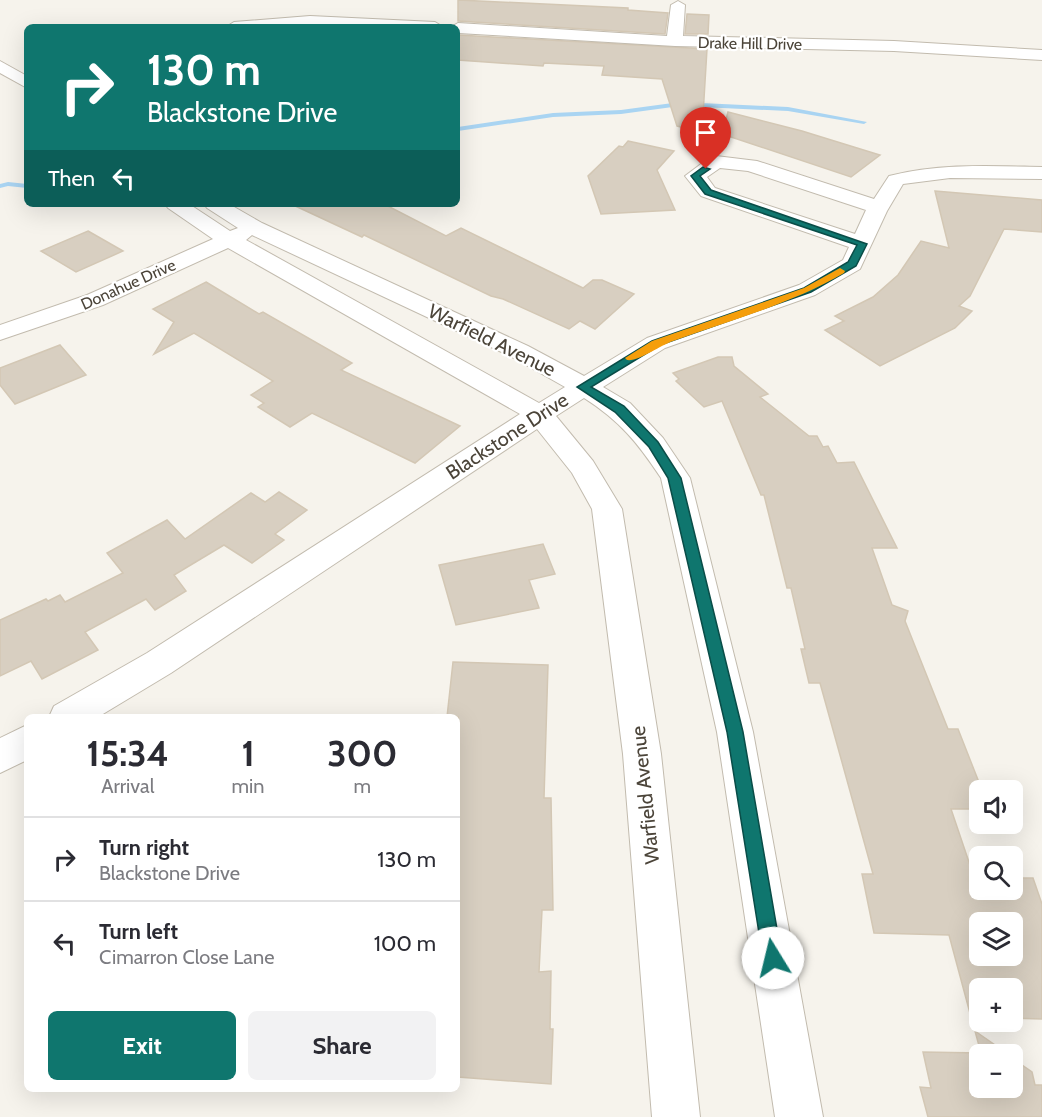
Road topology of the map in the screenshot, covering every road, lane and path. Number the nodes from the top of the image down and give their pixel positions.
1 (678, 5) dead end
2 (272, 24) edge
3 (372, 24) edge
4 (460, 28) edge
5 (675, 41) junction
6 (1042, 55) edge
7 (0, 66) edge
8 (24, 78) edge
9 (24, 79) edge
10 (0, 82) edge
11 (1042, 173) edge
12 (182, 207) edge
13 (217, 207) edge
14 (878, 207) junction
15 (241, 233) junction
16 (862, 244) junction
17 (0, 333) edge
18 (583, 387) junction
19 (540, 414) junction
20 (73, 714) edge
21 (24, 743) edge
22 (0, 757) edge
23 (676, 1117) edge
24 (799, 1117) edge

1 - 5 street
2 - 3 street
4 - 5 street, Drake Hill Drive
5 - 6 street, Drake Hill Drive
7 - 8 street
9 - 10 street
11 - 14 street, Blackstone Drive
12 - 15 street, Warfield Avenue
13 - 15 street, Warfield Avenue
14 - 16 street, Blackstone Drive
14 - 16 street
15 - 17 street, Donahue Drive
15 - 18 street, Warfield Avenue
15 - 19 street, Warfield Avenue
16 - 18 street, Blackstone Drive
18 - 19 street, Blackstone Drive
18 - 24 street, Warfield Avenue
19 - 20 street, Blackstone Drive
19 - 23 street, Warfield Avenue
21 - 22 street

